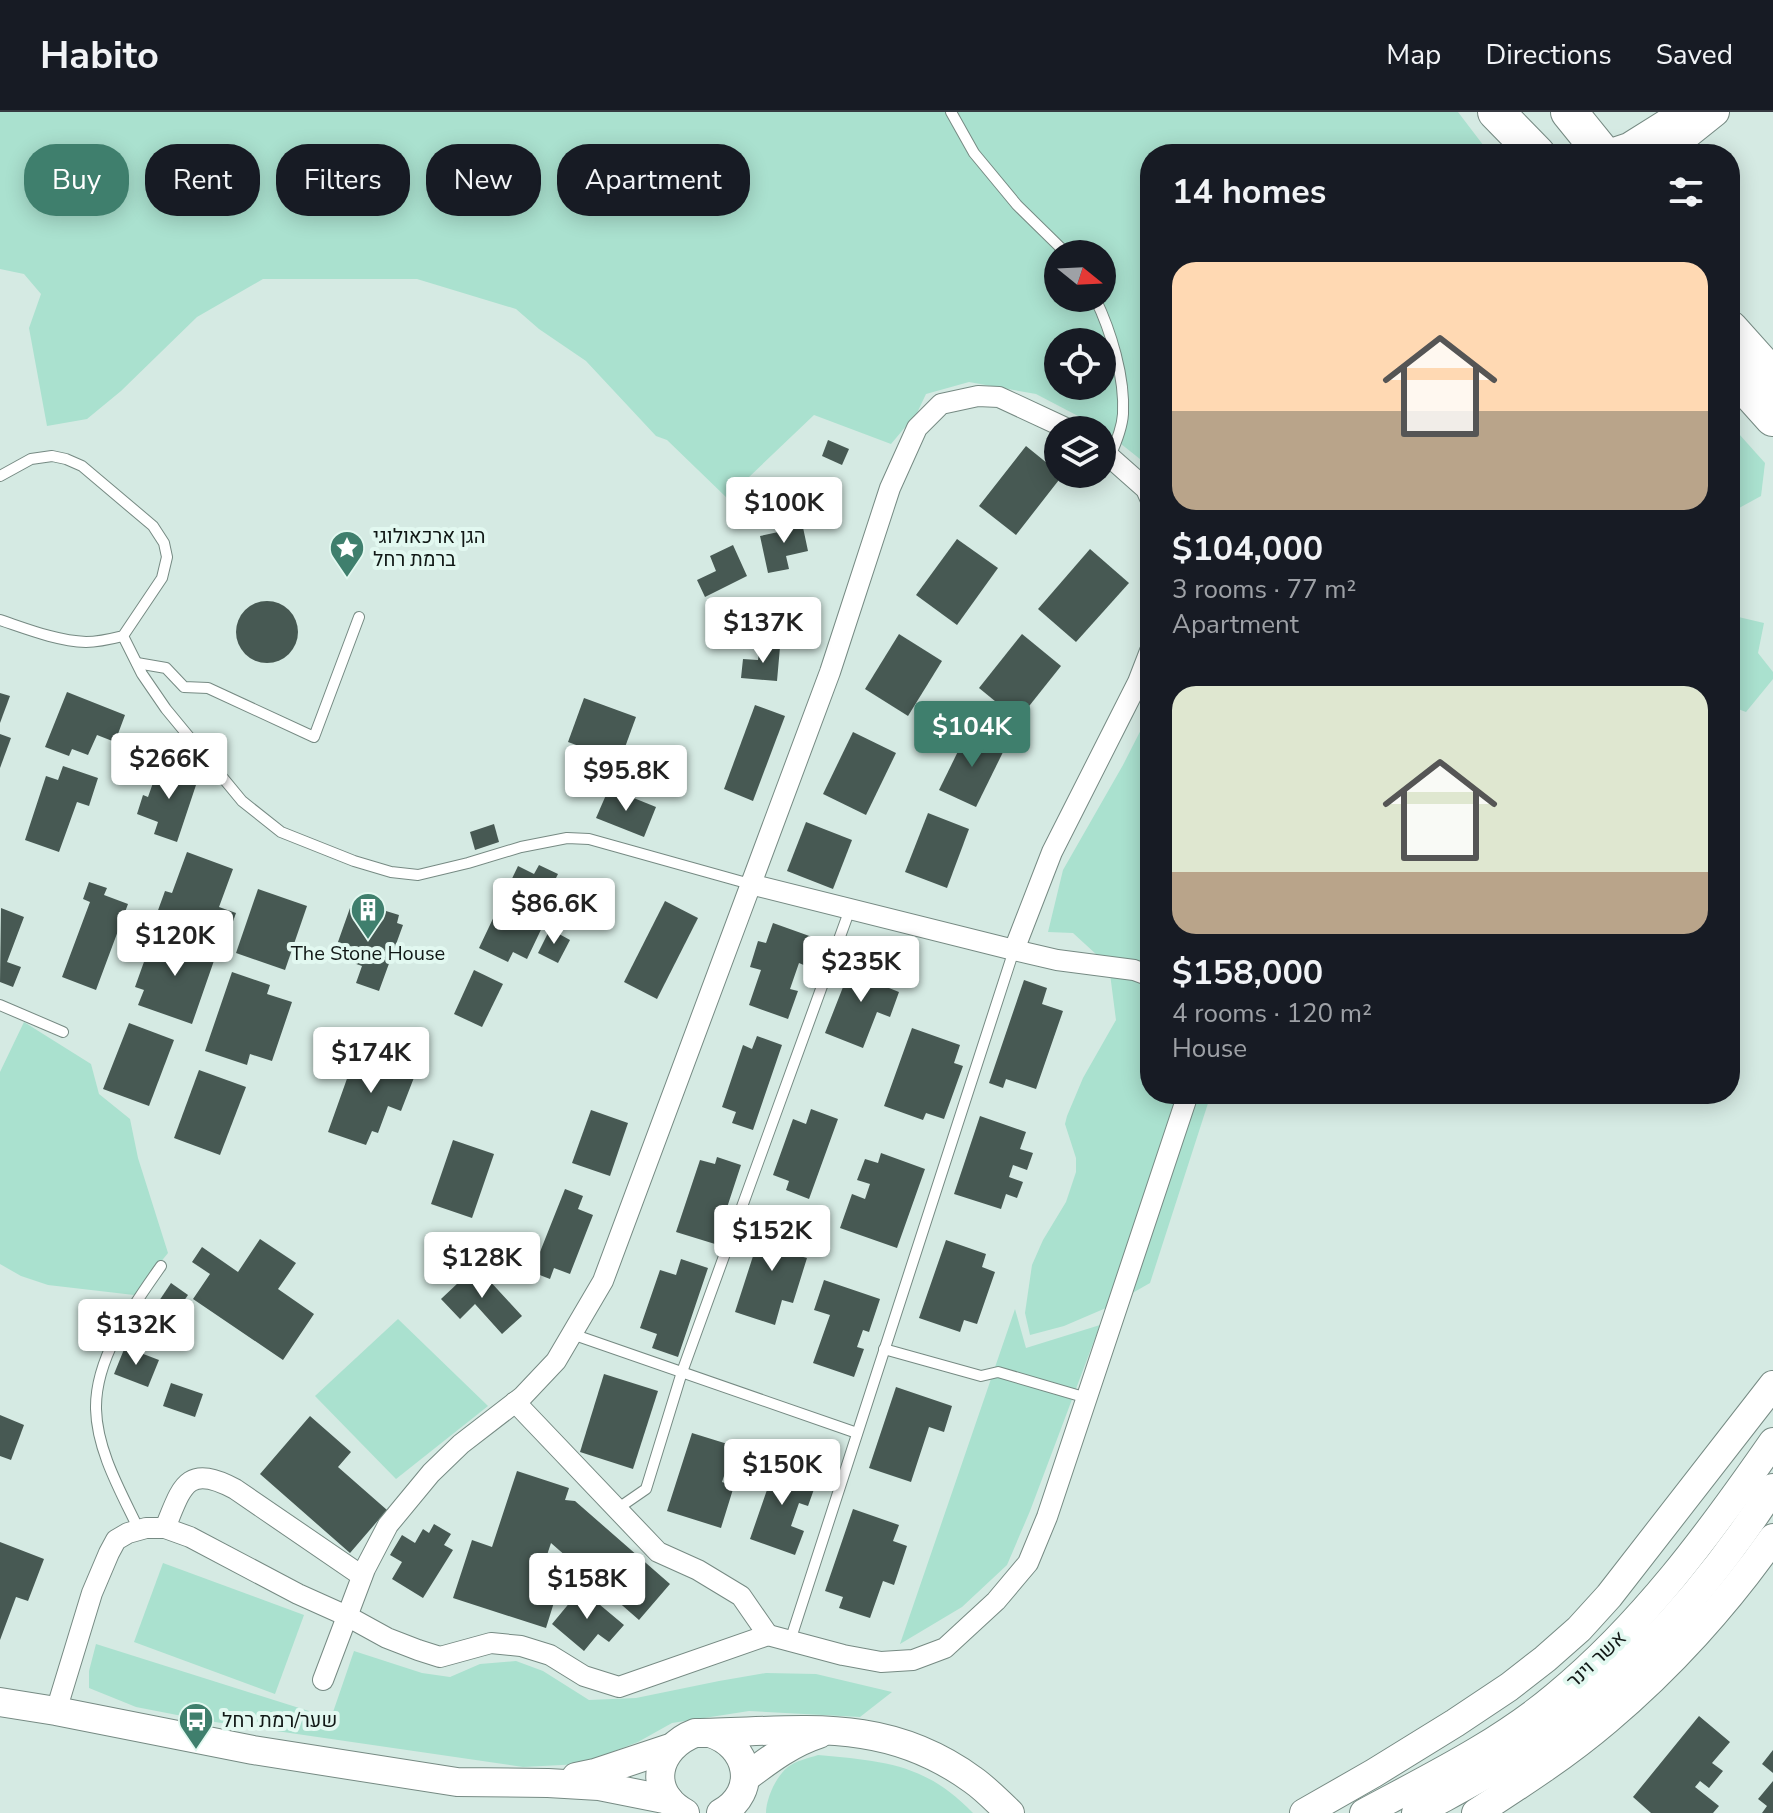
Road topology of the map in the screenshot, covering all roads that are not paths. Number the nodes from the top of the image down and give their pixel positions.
1 (951, 112) edge
2 (1496, 112) edge
3 (1569, 112) edge
4 (1685, 112) edge
5 (1715, 112) edge
6 (1527, 144) edge
7 (1596, 144) edge
8 (1634, 144) edge
9 (1674, 144) edge
10 (1053, 240) edge
11 (1102, 312) edge
12 (1740, 340) edge
13 (1773, 377) edge
14 (1740, 381) edge
15 (1044, 418) edge
16 (1773, 418) edge
17 (1116, 440) edge
18 (1116, 462) edge
19 (0, 476) edge
20 (1140, 484) edge
21 (359, 617) dead end
22 (0, 620) edge
23 (123, 636) junction
24 (137, 663) junction
25 (1140, 677) edge
26 (750, 884) junction
27 (850, 909) junction
28 (1014, 950) junction
29 (1140, 972) edge
30 (0, 1005) edge
31 (63, 1032) dead end
32 (1185, 1104) edge
33 (161, 1266) dead end
34 (572, 1334) junction
35 (884, 1349) junction
36 (682, 1372) junction
37 (1773, 1385) edge
38 (1087, 1398) junction
39 (515, 1402) junction
40 (857, 1433) junction
41 (1773, 1442) edge
42 (1773, 1488) edge
43 (617, 1509) junction
44 (165, 1528) junction
45 (139, 1530) junction
46 (1773, 1538) edge
47 (362, 1576) junction
48 (347, 1616) junction
49 (768, 1635) junction
50 (790, 1641) junction
51 (323, 1680) dead end
52 (0, 1702) edge
53 (56, 1711) junction
54 (831, 1730) junction
55 (709, 1733) junction
56 (670, 1748) junction
57 (548, 1783) junction
58 (735, 1802) edge
59 (677, 1807) edge
60 (1010, 1813) edge
61 (1304, 1813) edge
62 (1364, 1813) edge
63 (1416, 1813) edge
64 (1476, 1813) edge

1 - 10 lane
2 - 6 highway
3 - 7 highway
4 - 8 main road
5 - 9 main road
11 - 17 lane
12 - 13 highway
14 - 16 highway
15 - 26 street
18 - 20 street
19 - 23 lane
21 - 24 lane
22 - 23 lane
23 - 24 lane
24 - 26 lane
25 - 28 street
26 - 27 street
26 - 34 street
27 - 28 street
27 - 36 lane
28 - 29 street
28 - 35 lane
30 - 31 lane
32 - 38 street
33 - 45 lane
34 - 36 lane
34 - 39 street
35 - 38 lane
35 - 40 lane
36 - 40 lane
36 - 43 lane
37 - 61 main road
38 - 50 street
39 - 43 street
39 - 47 street
40 - 50 lane
41 - 62 main road, אשר וינר
42 - 63 main road, אשר וינר
43 - 49 street
44 - 45 street
44 - 47 street
44 - 48 street
45 - 53 street
46 - 64 main road
47 - 48 street
48 - 49 street
48 - 51 street
49 - 50 street
52 - 53 main road
53 - 57 main road
54 - 55 main road
54 - 58 main road
54 - 60 main road
55 - 56 main road
55 - 58 main road
56 - 57 main road
56 - 59 main road
57 - 59 main road

